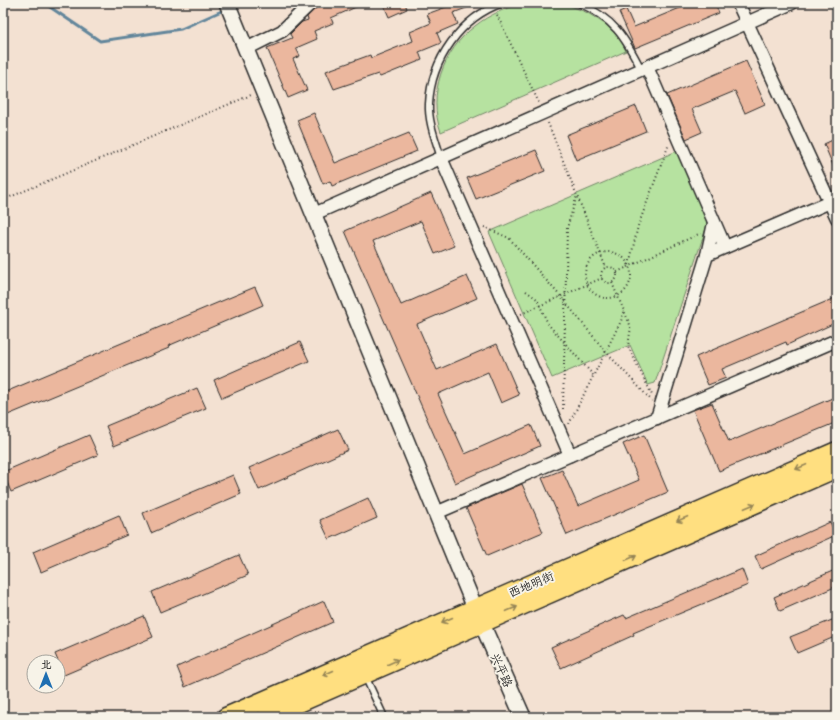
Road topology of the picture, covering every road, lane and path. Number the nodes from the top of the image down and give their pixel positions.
1 (227, 3) edge
2 (311, 3) edge
3 (503, 3) edge
4 (579, 3) edge
5 (738, 3) edge
6 (792, 3) edge
7 (493, 6) junction
8 (748, 22) junction
9 (246, 49) junction
10 (644, 68) junction
11 (262, 90) junction
12 (544, 112) junction
13 (674, 130) junction
14 (441, 158) junction
15 (578, 194) junction
16 (3, 200) edge
17 (830, 202) junction
18 (314, 214) junction
19 (837, 218) edge
20 (468, 220) junction
21 (714, 225) junction
22 (725, 247) junction
23 (600, 253) junction
24 (707, 255) junction
25 (629, 266) junction
26 (606, 268) junction
27 (617, 272) junction
28 (602, 278) junction
29 (612, 282) junction
30 (587, 285) junction
31 (526, 291) dead end
32 (566, 294) junction
33 (618, 296) junction
34 (561, 297) junction
35 (566, 303) junction
36 (540, 306) junction
37 (624, 311) junction
38 (510, 318) junction
39 (837, 340) edge
40 (565, 345) junction
41 (606, 352) junction
42 (594, 376) junction
43 (658, 413) junction
44 (563, 414) dead end
45 (562, 437) junction
46 (837, 451) edge
47 (570, 455) junction
48 (837, 468) edge
49 (436, 513) junction
50 (478, 615) junction
51 (364, 674) junction
52 (226, 717) edge
53 (267, 717) edge
54 (384, 717) edge
55 (523, 717) edge

1 - 9 street, 兴平路
2 - 9 street
3 - 7 lane
4 - 10 lane
5 - 8 street
6 - 8 street
7 - 12 path
7 - 14 lane
8 - 10 street
8 - 17 street
9 - 11 street, 兴平路
10 - 12 street
10 - 13 street
11 - 16 path
11 - 18 street, 兴平路
12 - 14 street
12 - 15 path
13 - 21 street
13 - 25 path
14 - 18 street
14 - 20 street
15 - 23 path
15 - 32 path
17 - 19 street
17 - 22 street
18 - 49 street, 兴平路
20 - 34 path
20 - 38 street
21 - 22 street
21 - 24 street
21 - 25 path
22 - 24 street
23 - 25 path
23 - 26 path
23 - 30 path
24 - 43 street
25 - 27 path
25 - 33 path
26 - 27 path
26 - 28 path
27 - 29 path
28 - 29 path
28 - 30 path
29 - 33 path
30 - 32 path
30 - 33 path
31 - 36 path
32 - 34 path
32 - 35 path
33 - 37 path
34 - 35 path
34 - 36 path
35 - 40 path
35 - 41 path
36 - 38 path
36 - 40 path
37 - 41 path
37 - 43 path
38 - 45 street
39 - 43 street
40 - 42 path
40 - 44 path
41 - 42 path
41 - 43 path
42 - 45 path
43 - 47 street
45 - 47 street
46 -> 50 main road, 西地明街
47 - 49 street
50 -> 48 main road, 西地明街
49 - 50 street, 兴平路
51 -> 50 main road, 西地明街
50 -> 52 main road, 西地明街
50 - 55 street, 兴平路
51 - 53 main road, 西地明街
51 - 54 lane

